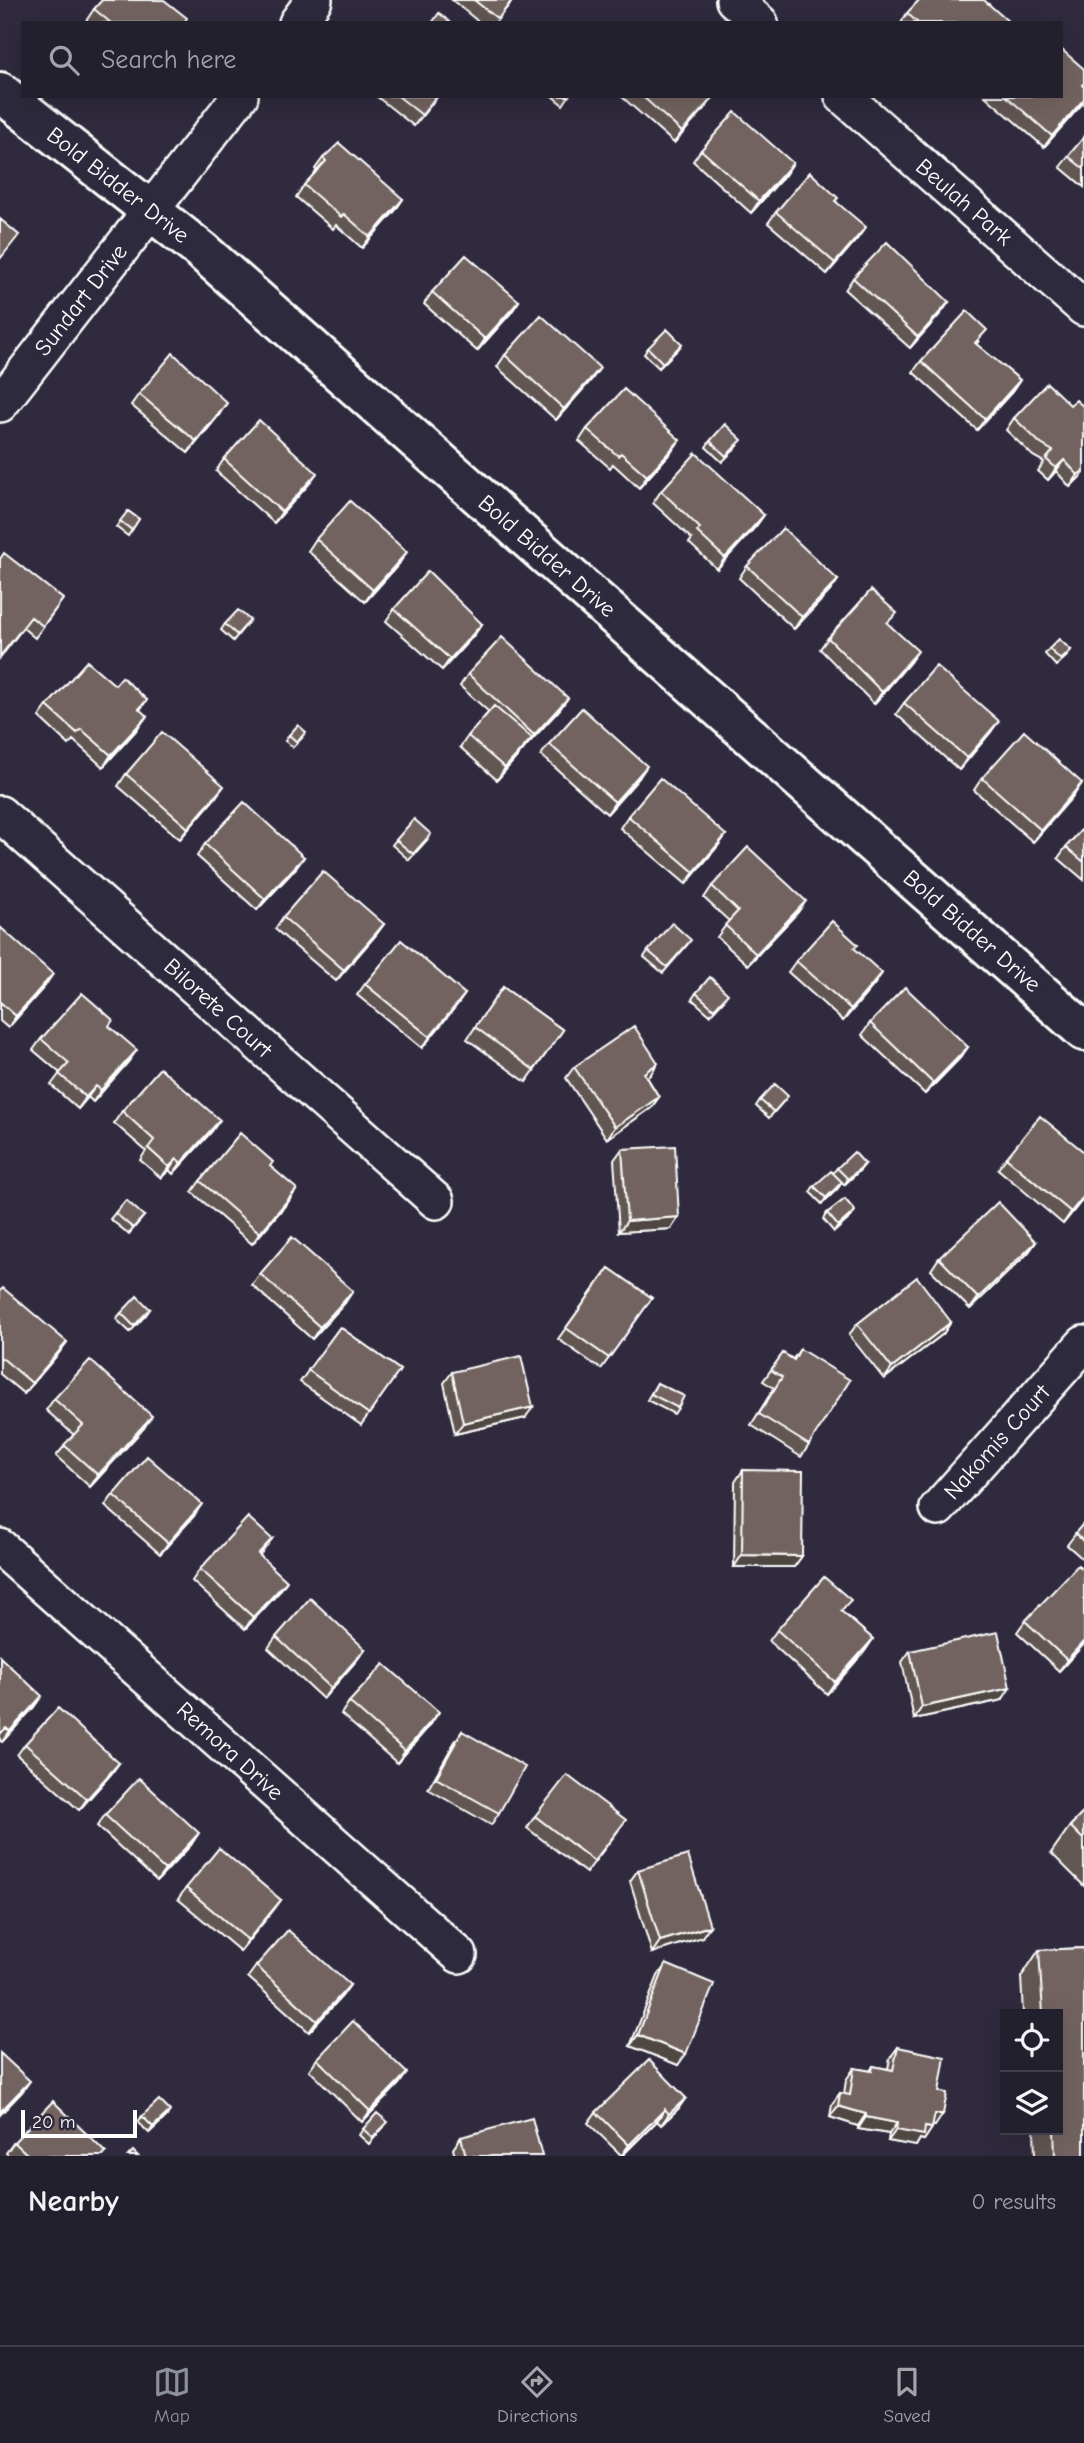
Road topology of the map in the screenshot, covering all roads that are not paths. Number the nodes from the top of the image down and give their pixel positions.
1 (314, 0) edge
2 (734, 0) edge
3 (298, 21) edge
4 (758, 21) edge
5 (0, 92) edge
6 (238, 98) edge
7 (845, 98) edge
8 (151, 210) junction
9 (1084, 308) edge
10 (0, 404) edge
11 (0, 814) edge
12 (1084, 1031) edge
13 (436, 1201) dead end
14 (1084, 1344) edge
15 (938, 1508) dead end
16 (0, 1547) edge
17 (459, 1955) dead end

1 - 3 street
2 - 4 street
5 - 8 street, Bold Bidder Drive
6 - 8 street, Sundart Drive
7 - 9 street, Beulah Park
8 - 10 street, Sundart Drive
8 - 12 street, Bold Bidder Drive
11 - 13 street, Bilorete Court
14 - 15 street, Nakomis Court
16 - 17 street, Remora Drive

